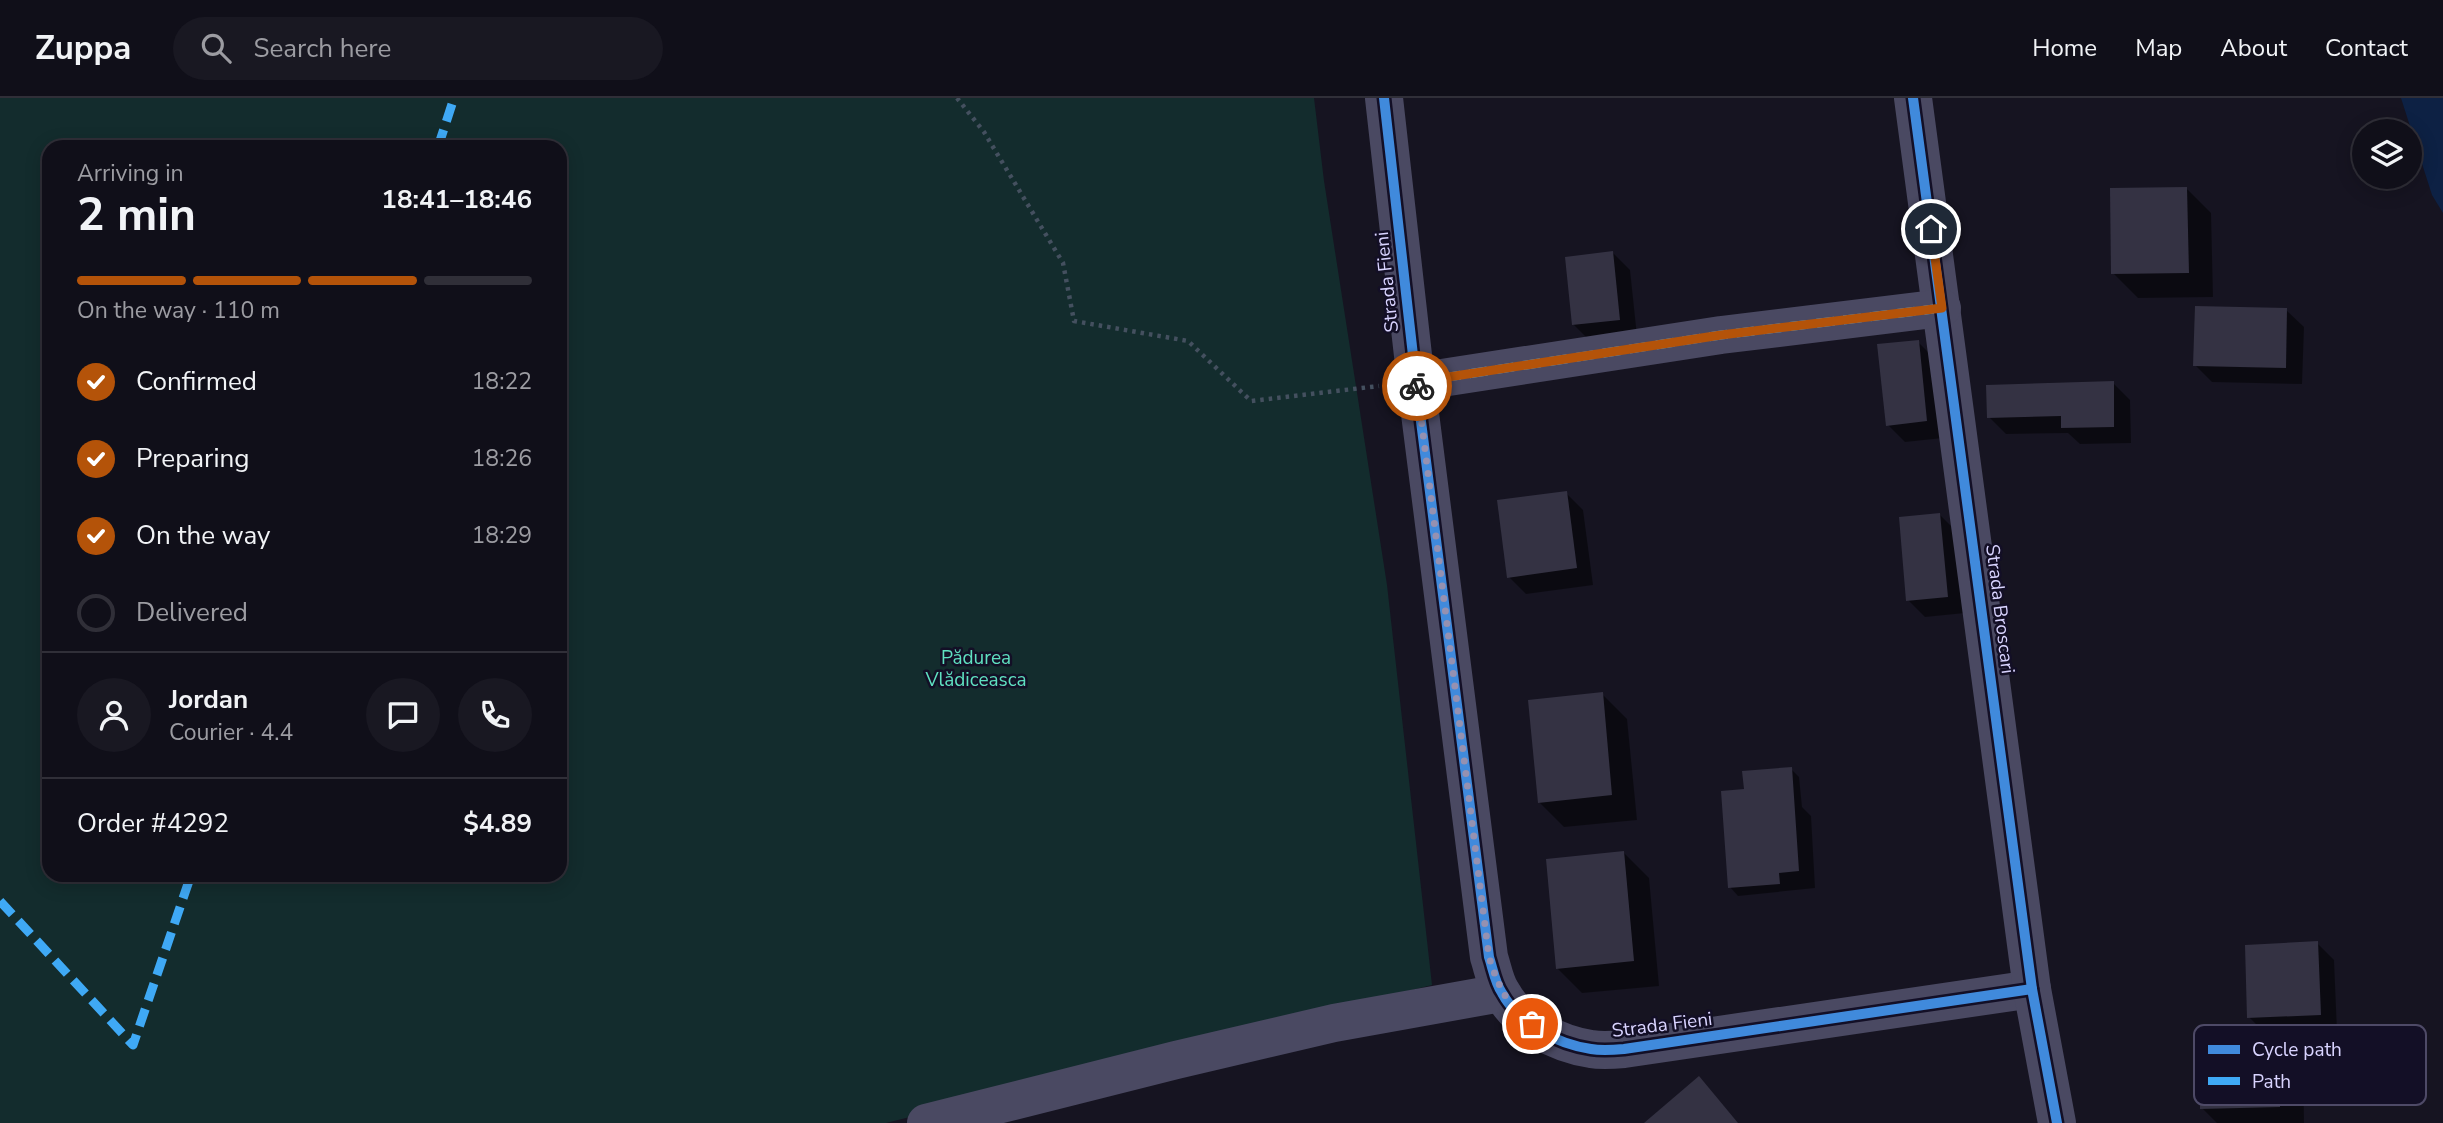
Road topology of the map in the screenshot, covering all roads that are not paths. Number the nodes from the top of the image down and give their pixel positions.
1 (1384, 98) edge
2 (1913, 98) edge
3 (1942, 308) junction
4 (1416, 382) junction
5 (2032, 989) junction
6 (1501, 993) junction
7 (926, 1123) edge
8 (2057, 1123) edge

1 - 4 street, Strada Fieni
2 - 3 street, Strada Broscari
3 - 4 street
3 - 5 street, Strada Broscari
4 - 6 street, Strada Fieni
5 - 6 street, Strada Fieni
5 - 8 street, Strada Broscari
6 - 7 street

